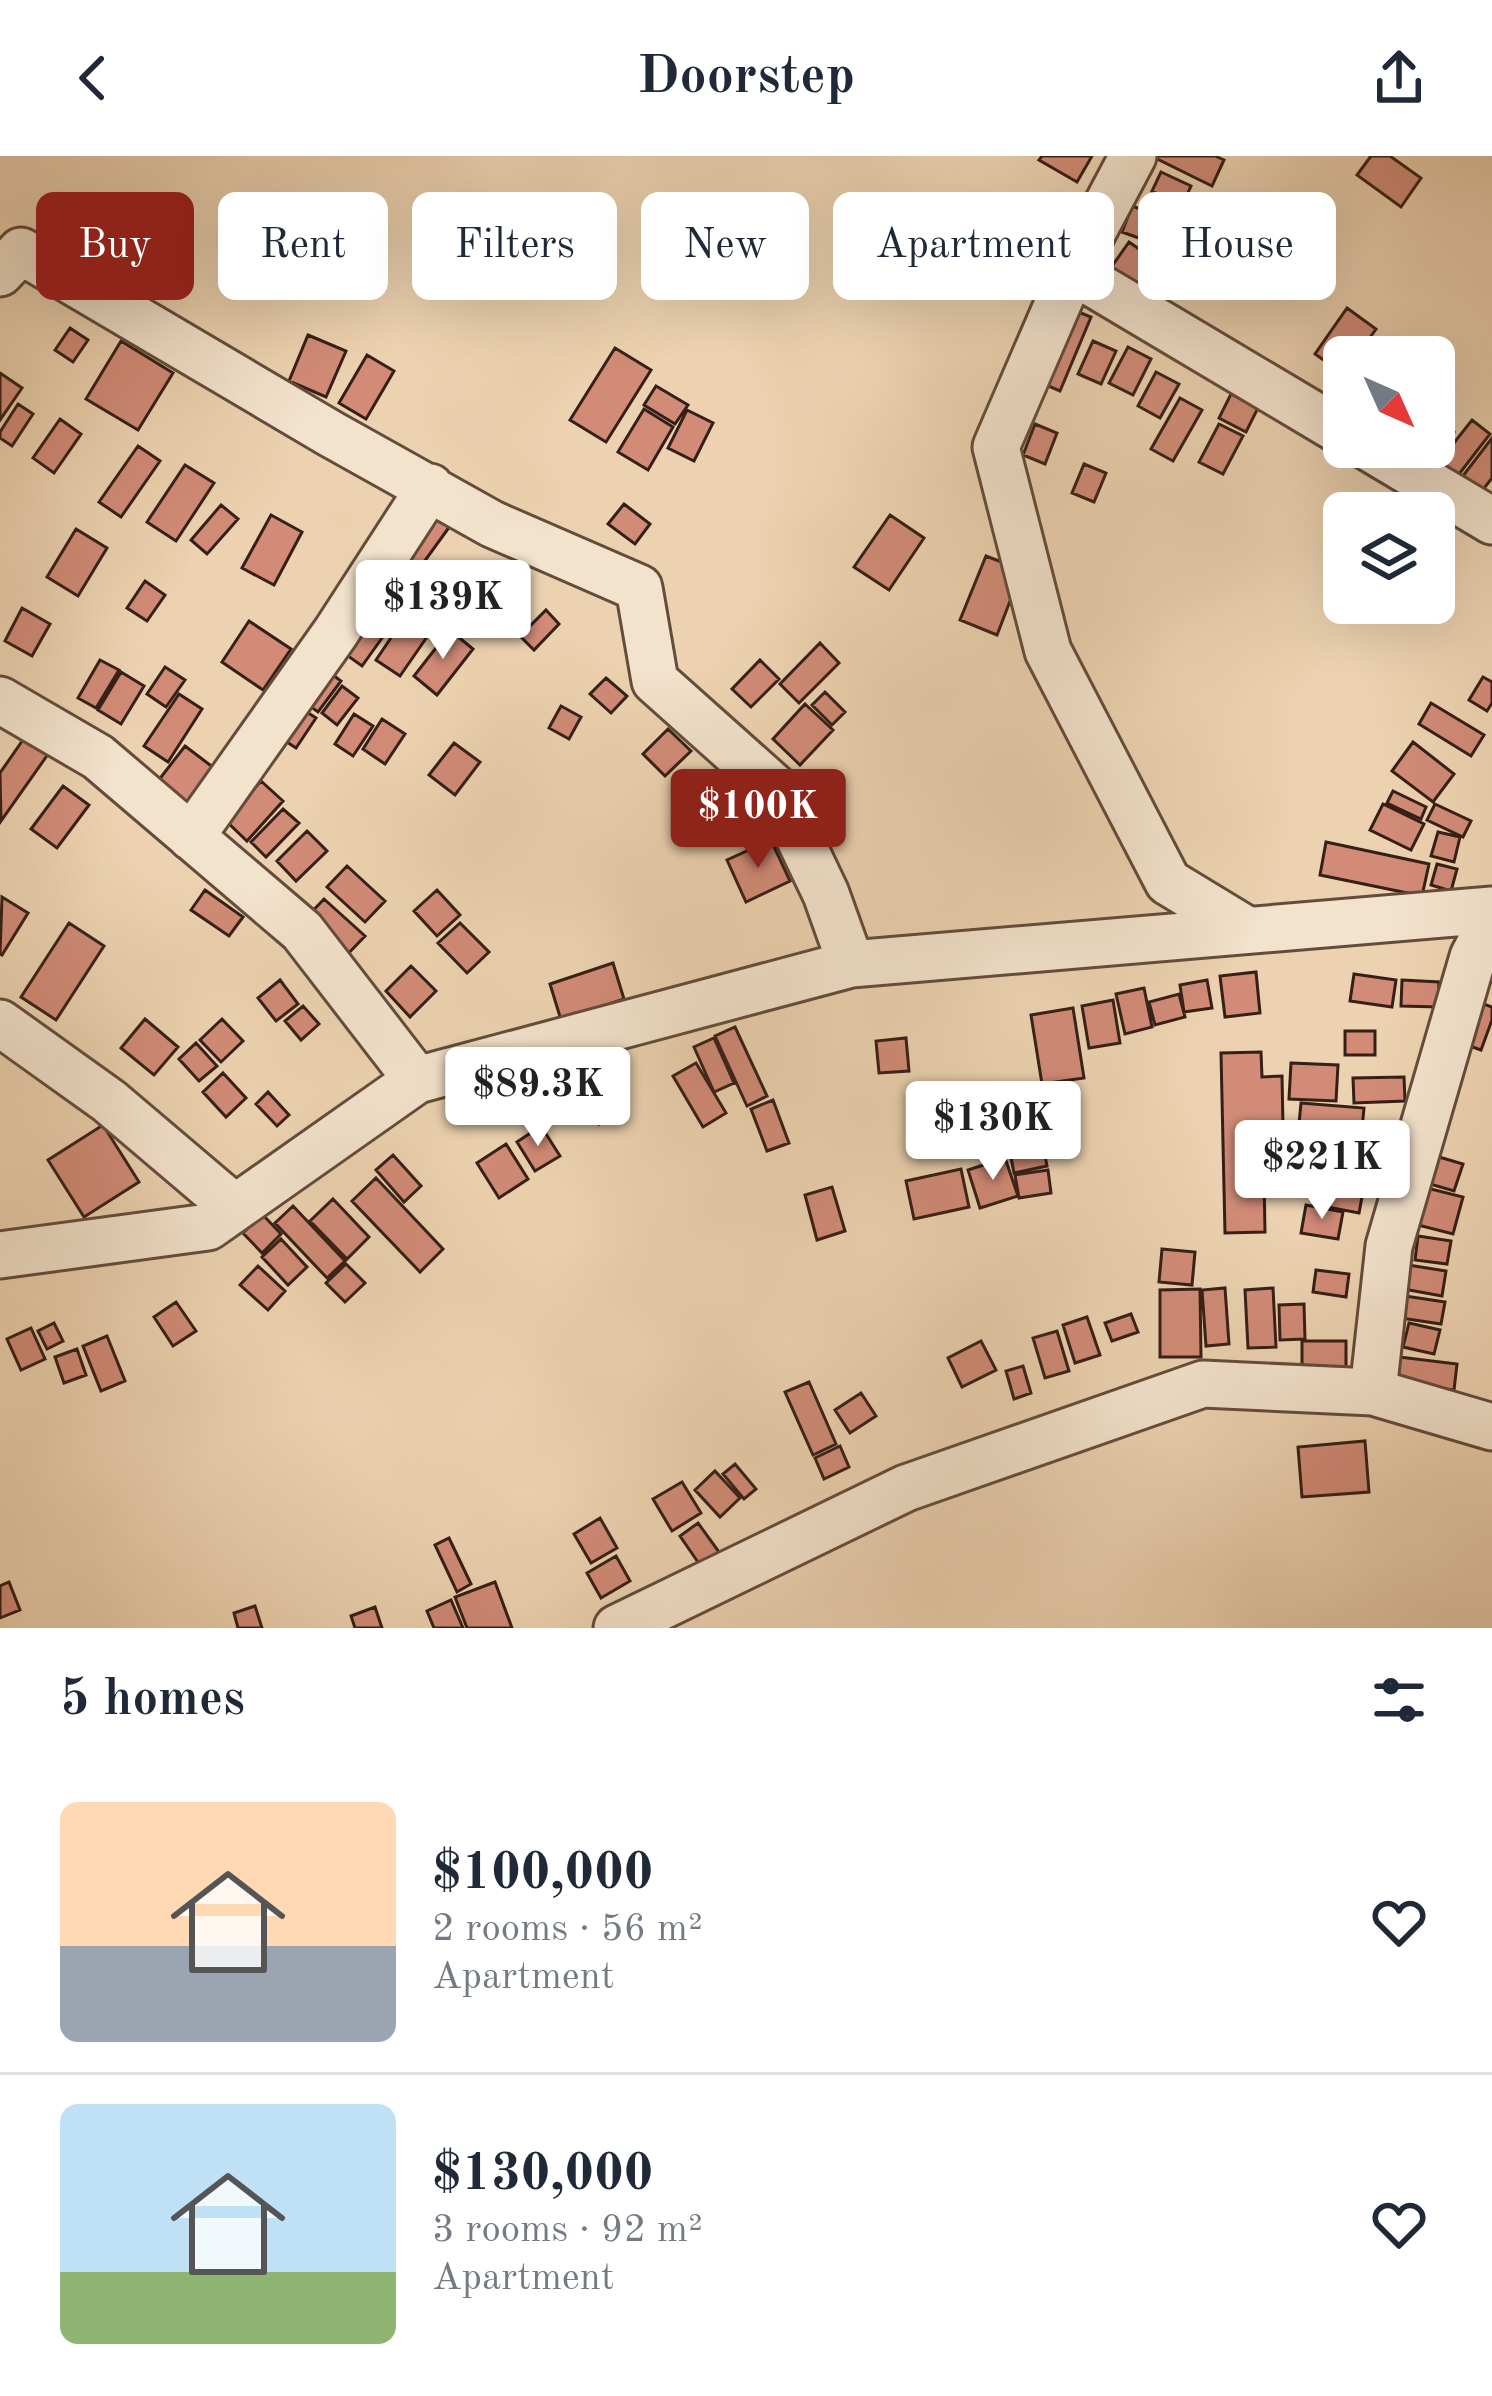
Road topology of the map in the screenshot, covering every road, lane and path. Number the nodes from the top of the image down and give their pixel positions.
1 (1133, 156) edge
2 (1114, 192) edge
3 (0, 273) edge
4 (1114, 297) edge
5 (1060, 300) edge
6 (1323, 421) edge
7 (1403, 468) edge
8 (430, 488) junction
9 (1492, 521) edge
10 (0, 700) edge
11 (191, 837) junction
12 (1492, 910) edge
13 (1492, 920) edge
14 (1246, 930) junction
15 (851, 964) junction
16 (0, 1023) edge
17 (417, 1080) junction
18 (236, 1208) junction
19 (0, 1256) edge
20 (1373, 1392) junction
21 (1492, 1427) edge
22 (617, 1628) edge

1 - 2 street
3 - 8 street
4 - 6 street
5 - 14 street
7 - 9 street
8 - 11 street
8 - 15 street
10 - 11 street
11 - 17 street
12 - 14 street
13 - 20 street
14 - 15 street
15 - 17 street
16 - 18 street
17 - 18 street
18 - 19 street
20 - 21 street
20 - 22 street

